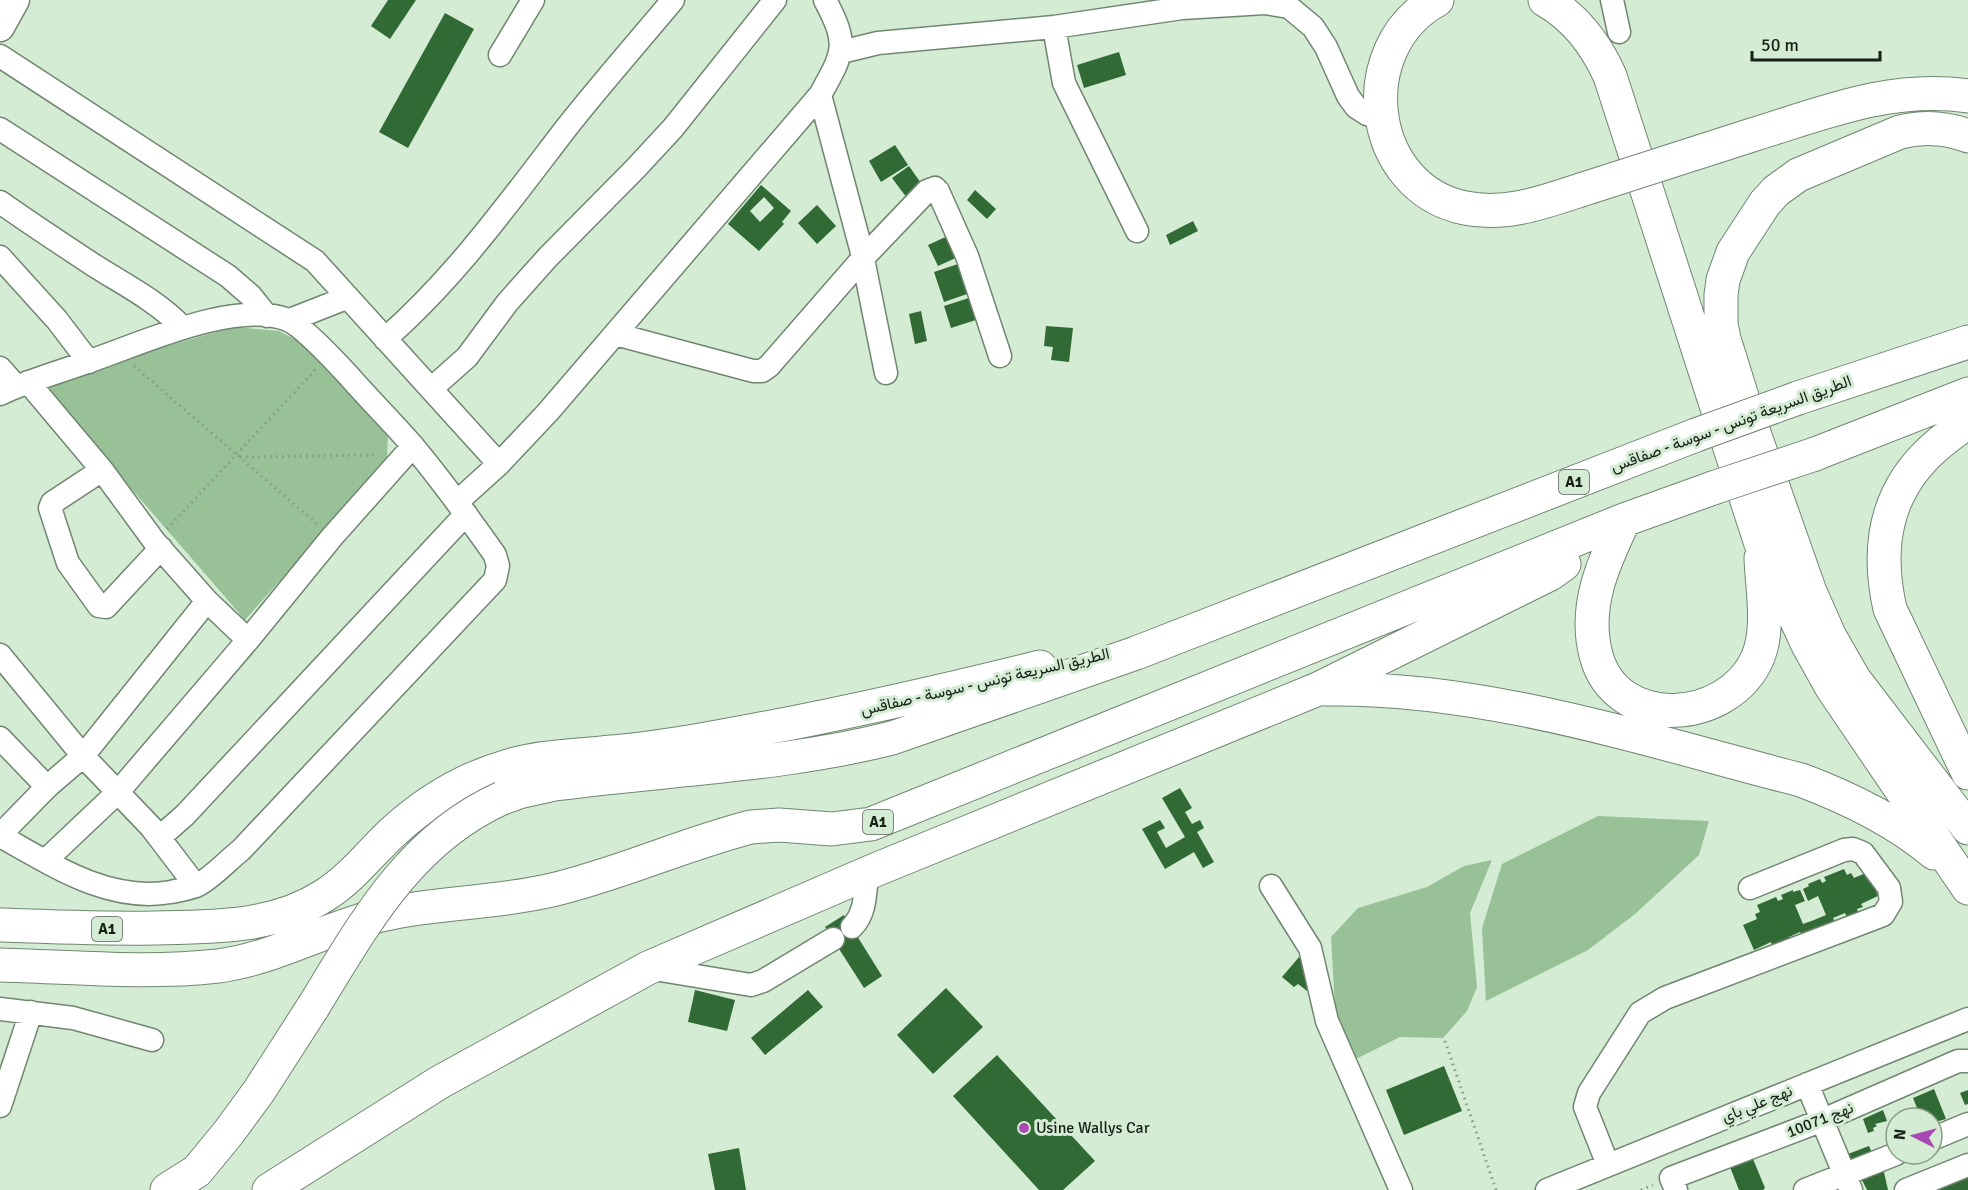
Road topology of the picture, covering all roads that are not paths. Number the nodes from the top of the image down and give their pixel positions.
1 (15, 0) edge
2 (533, 0) edge
3 (673, 0) edge
4 (775, 0) edge
5 (825, 0) edge
6 (1437, 0) edge
7 (1545, 0) edge
8 (1612, 0) edge
9 (0, 27) edge
10 (1054, 27) junction
11 (1619, 32) dead end
12 (841, 52) junction
13 (500, 55) dead end
14 (0, 56) edge
15 (820, 95) junction
16 (1968, 96) edge
17 (1383, 119) junction
18 (0, 129) edge
19 (1968, 136) edge
20 (0, 201) edge
21 (1137, 231) dead end
22 (0, 257) edge
23 (863, 258) junction
24 (346, 297) junction
25 (267, 316) junction
26 (1968, 319) edge
27 (290, 320) junction
28 (182, 327) junction
29 (615, 334) junction
30 (385, 339) junction
31 (1968, 342) edge
32 (1932, 354) junction
33 (1000, 356) dead end
34 (89, 362) junction
35 (0, 368) edge
36 (886, 373) dead end
37 (15, 387) edge
38 (431, 389) junction
39 (1968, 394) edge
40 (1968, 421) edge
41 (1722, 425) junction
42 (408, 452) junction
43 (499, 464) junction
44 (102, 470) junction
45 (461, 508) junction
46 (1624, 520) junction
47 (1585, 537) junction
48 (1760, 541) junction
49 (158, 545) junction
50 (207, 600) junction
51 (248, 640) junction
52 (1136, 653) junction
53 (0, 655) edge
54 (1318, 689) junction
55 (0, 738) edge
56 (82, 756) junction
57 (1968, 773) edge
58 (47, 787) junction
59 (118, 792) junction
60 (1968, 828) edge
61 (0, 836) edge
62 (160, 837) junction
63 (45, 861) junction
64 (867, 874) junction
65 (1963, 882) edge
66 (196, 886) junction
67 (1271, 886) dead end
68 (1750, 888) dead end
69 (0, 925) edge
70 (0, 965) edge
71 (648, 968) junction
72 (0, 1009) edge
73 (32, 1012) junction
74 (1968, 1019) edge
75 (152, 1040) dead end
76 (1968, 1061) edge
77 (1807, 1084) junction
78 (0, 1106) edge
79 (1822, 1120) junction
80 (1968, 1124) edge
81 (1944, 1134) edge
82 (1884, 1161) edge
83 (1608, 1165) junction
84 (1968, 1165) edge
85 (186, 1180) edge
86 (1848, 1182) edge
87 (1674, 1184) edge
88 (167, 1190) edge
89 (269, 1190) edge
90 (1401, 1190) edge
91 (1547, 1190) edge
92 (1805, 1190) edge
93 (1906, 1190) edge

1 - 9 main road
2 - 13 street
3 - 30 street
4 - 38 street
5 - 12 street
6 - 17 highway
7 - 41 highway
8 - 11 street
10 - 12 street
10 - 17 street
10 - 21 street
12 - 15 street
14 - 24 street
15 - 23 street
15 - 29 street
16 - 17 highway, bridge
18 - 25 street
19 - 41 highway
20 - 28 street
22 - 34 street
23 - 29 street
23 - 33 street
23 - 36 street
24 - 27 street
24 - 30 street
25 - 27 street
25 - 28 street
26 - 32 highway
27 - 42 street
28 - 34 street
29 - 43 street
30 - 38 street
31 - 32 highway, الطريق السريعة تونس - سوسة - صفاقس / A1
32 - 41 highway, الطريق السريعة تونس - سوسة - صفاقس / A1, bridge
34 - 37 street
35 - 37 street
37 - 44 street
38 - 43 street
39 - 46 highway, A1, bridge
40 - 57 highway
41 - 48 highway
41 - 52 highway, الطريق السريعة تونس - سوسة - صفاقس / A1
41 - 60 highway
42 - 45 street
42 - 51 street
43 - 45 street
44 - 49 street
44 - 49 street
45 - 62 street
45 - 66 street
46 - 47 highway, A1
46 - 48 highway
47 - 54 highway
47 - 70 highway, A1
48 - 65 highway
49 - 50 street
50 - 51 street
50 - 56 street
51 - 59 street
52 - 69 highway, الطريق السريعة تونس - سوسة - صفاقس / A1
52 - 85 highway, bridge
53 - 56 street
54 - 64 highway
54 - 65 highway
55 - 58 street
56 - 58 street
56 - 59 street
58 - 61 street
59 - 62 street
59 - 63 street
61 - 63 street
62 - 66 street
63 - 66 street
64 - 71 highway
64 - 71 street
67 - 90 street
68 - 83 street
71 - 89 highway
72 - 73 street
73 - 75 street
73 - 78 street
74 - 77 street, نهج علي باي
76 - 79 street, نهج 10071
77 - 79 street
77 - 83 street, نهج علي باي
79 - 86 street
79 - 87 street, نهج 10071
80 - 81 street
82 - 86 street
83 - 91 street, نهج علي باي
84 - 93 street
85 - 88 highway
86 - 92 street

